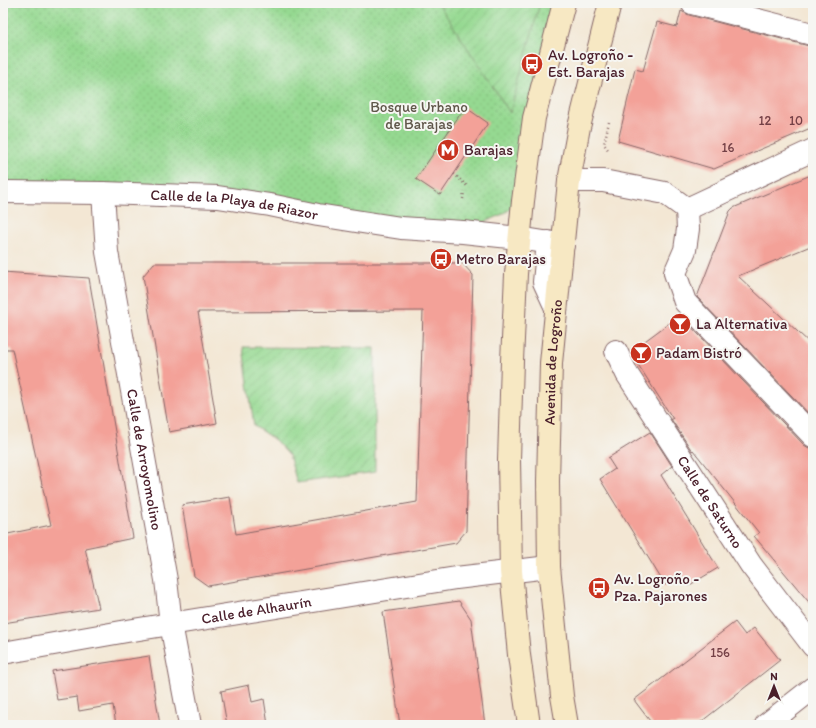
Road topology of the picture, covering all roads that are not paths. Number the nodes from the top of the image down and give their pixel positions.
1 (564, 3) edge
2 (610, 3) edge
3 (692, 3) edge
4 (812, 34) dead end
5 (813, 150) edge
6 (569, 180) junction
7 (3, 192) edge
8 (103, 193) junction
9 (687, 209) junction
10 (519, 238) junction
11 (555, 244) junction
12 (616, 352) dead end
13 (813, 436) edge
14 (549, 567) junction
15 (511, 571) junction
16 (171, 624) junction
17 (813, 646) edge
18 (3, 652) edge
19 (813, 688) edge
20 (190, 725) edge
21 (528, 725) edge
22 (567, 725) edge
23 (766, 725) edge

1 - 10 main road
2 - 6 main road, Avenida de Logroño
3 - 4 street
5 - 9 street
6 - 9 street
6 - 11 main road, Avenida de Logroño
7 - 8 street, Calle de la Playa de Riazor
8 - 10 street, Calle de la Playa de Riazor
8 - 16 street, Calle de Arroyomolino
9 - 13 street
10 - 11 street, Calle de la Playa de Riazor
10 - 15 main road
11 - 14 main road, Avenida de Logroño
12 - 17 street, Calle de Saturno
14 - 15 street, Calle de Alhaurín
14 - 22 main road, Avenida de Logroño
15 - 16 street, Calle de Alhaurín
15 - 21 main road
16 - 18 street, Calle de Alhaurín
16 - 20 street, Calle de Arroyomolino
19 - 23 street

